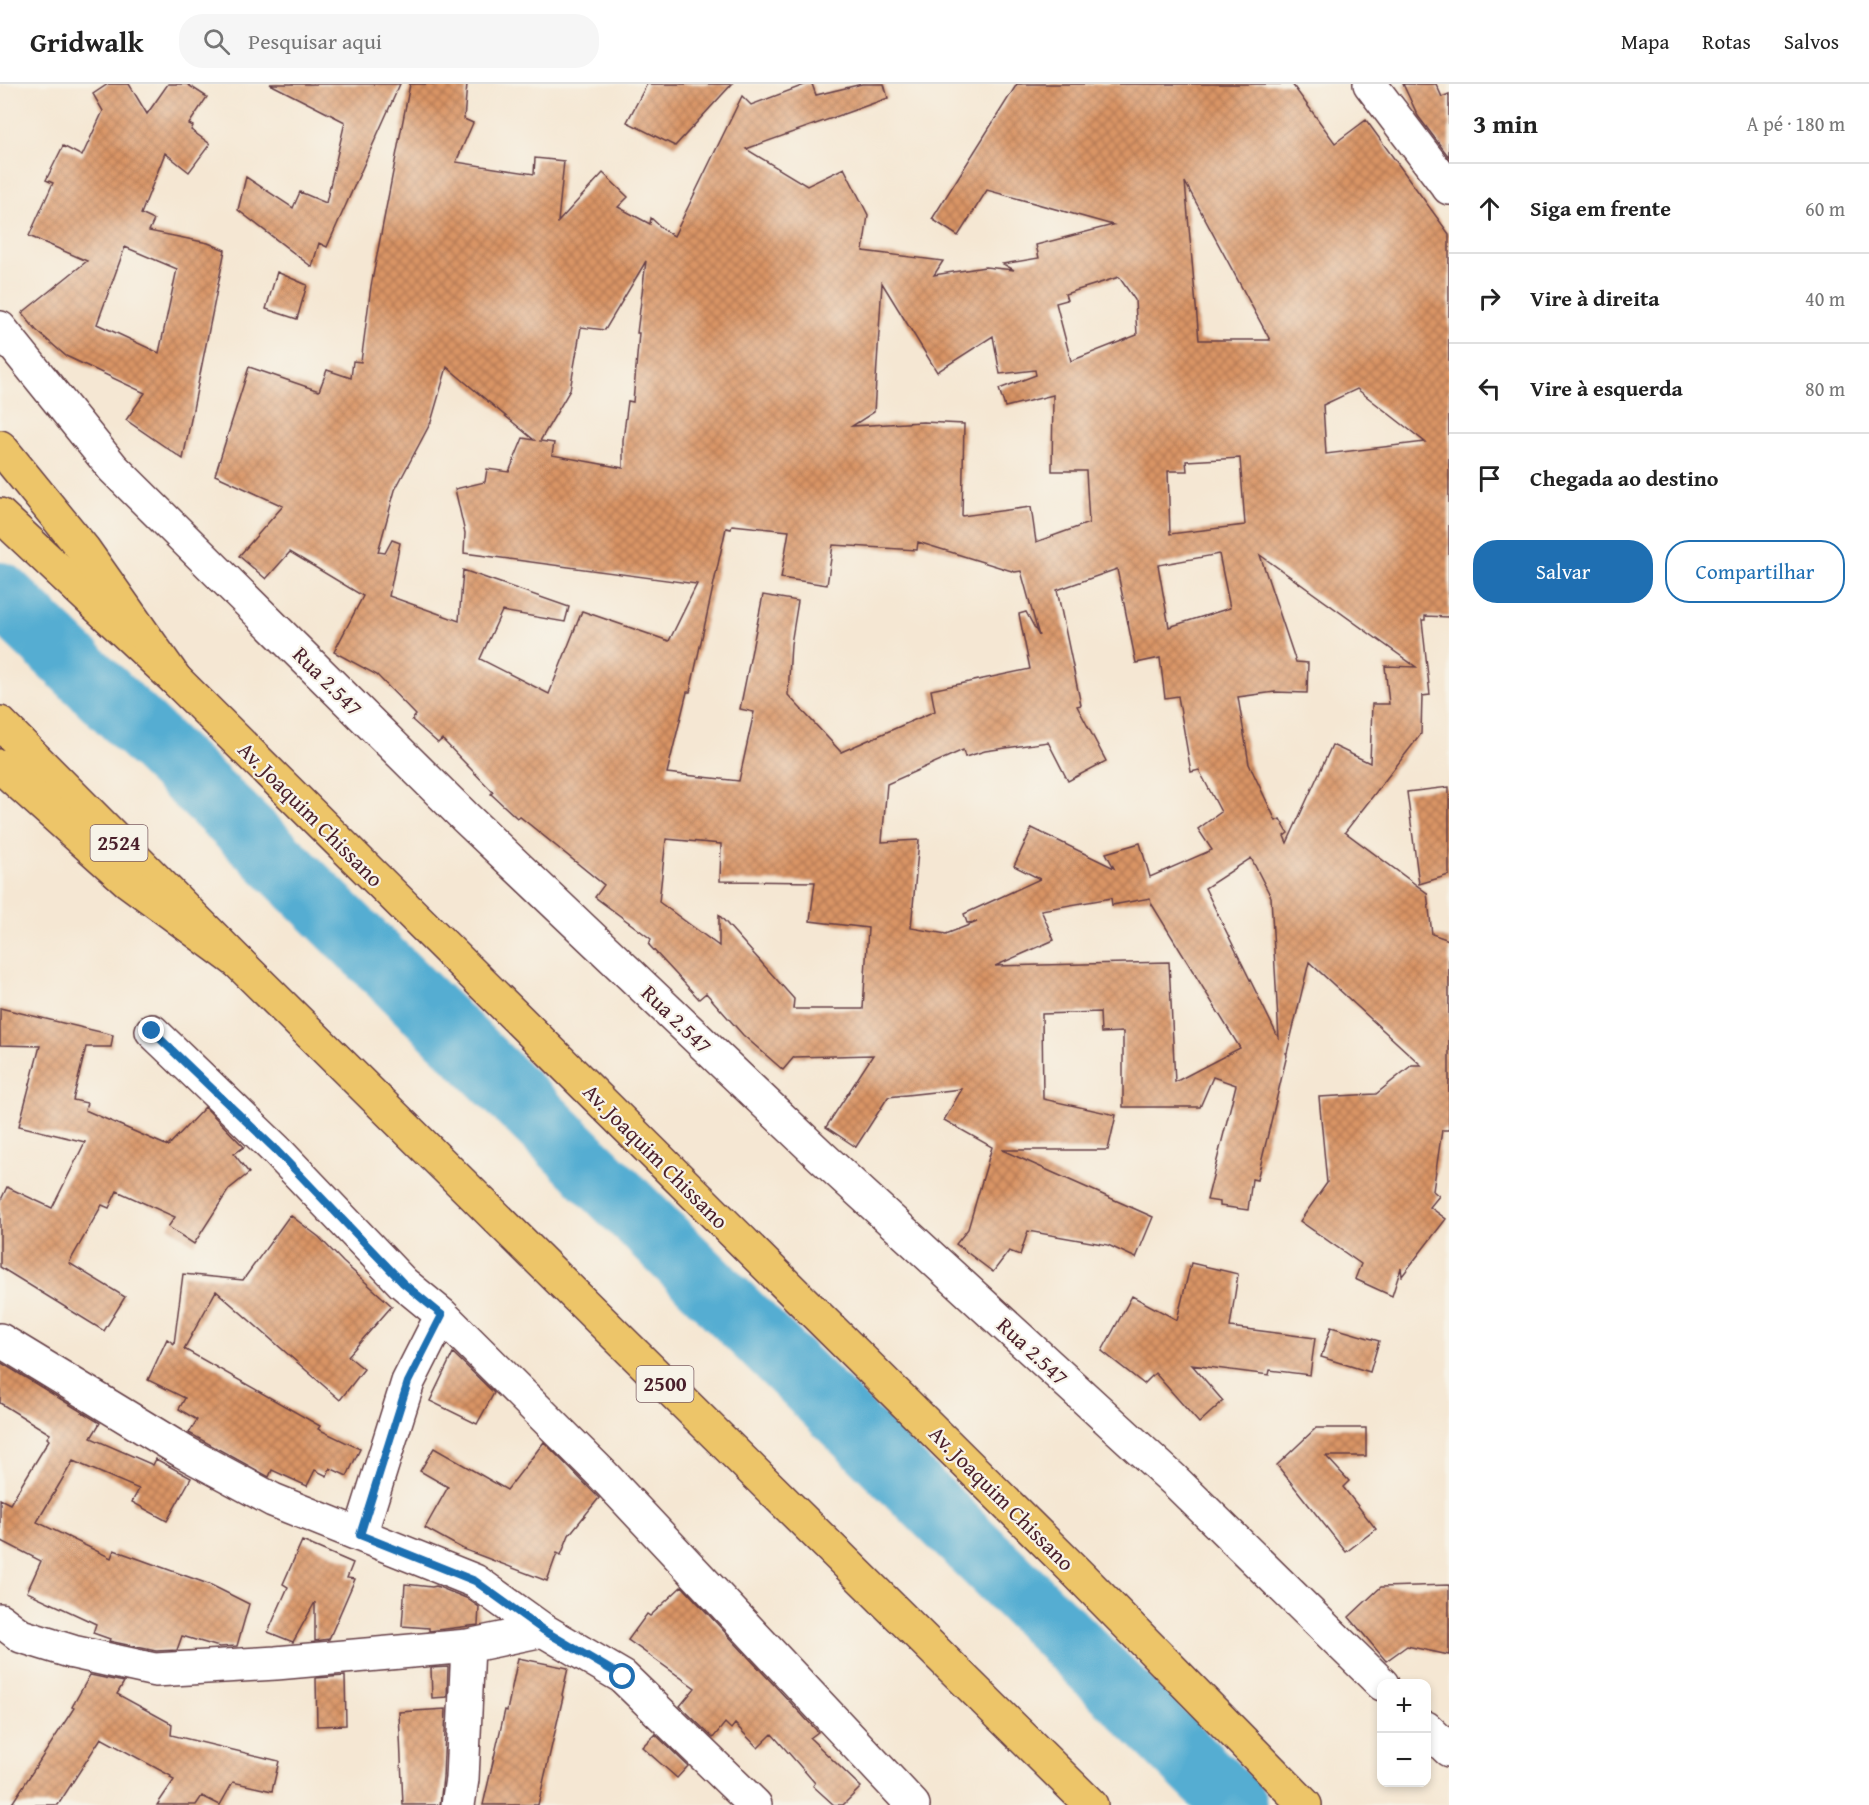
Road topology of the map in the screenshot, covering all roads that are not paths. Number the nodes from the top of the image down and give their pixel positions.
1 (1370, 84) edge
2 (1449, 188) edge
3 (0, 328) edge
4 (0, 447) edge
5 (0, 515) edge
6 (174, 679) junction
7 (0, 723) edge
8 (0, 766) edge
9 (238, 962) junction
10 (152, 1031) dead end
11 (442, 1315) junction
12 (0, 1340) edge
13 (360, 1535) junction
14 (0, 1620) edge
15 (543, 1630) junction
16 (468, 1646) junction
17 (1377, 1679) edge
18 (1431, 1733) edge
19 (1449, 1750) edge
20 (458, 1805) edge
21 (755, 1805) edge
22 (913, 1805) edge
23 (1091, 1805) edge
24 (1305, 1805) edge

1 - 2 street
3 - 17 street, Rua 2.547
4 - 6 main road
5 - 6 main road, Av. Joaquim Chissano
6 - 24 main road, Av. Joaquim Chissano
7 - 9 main road, 2524
8 - 9 main road
9 - 23 main road, 2500
10 - 11 street
11 - 13 street
11 - 22 street
12 - 13 street
13 - 15 street
14 - 16 street
15 - 16 street
15 - 21 street
16 - 20 street
18 - 19 street

